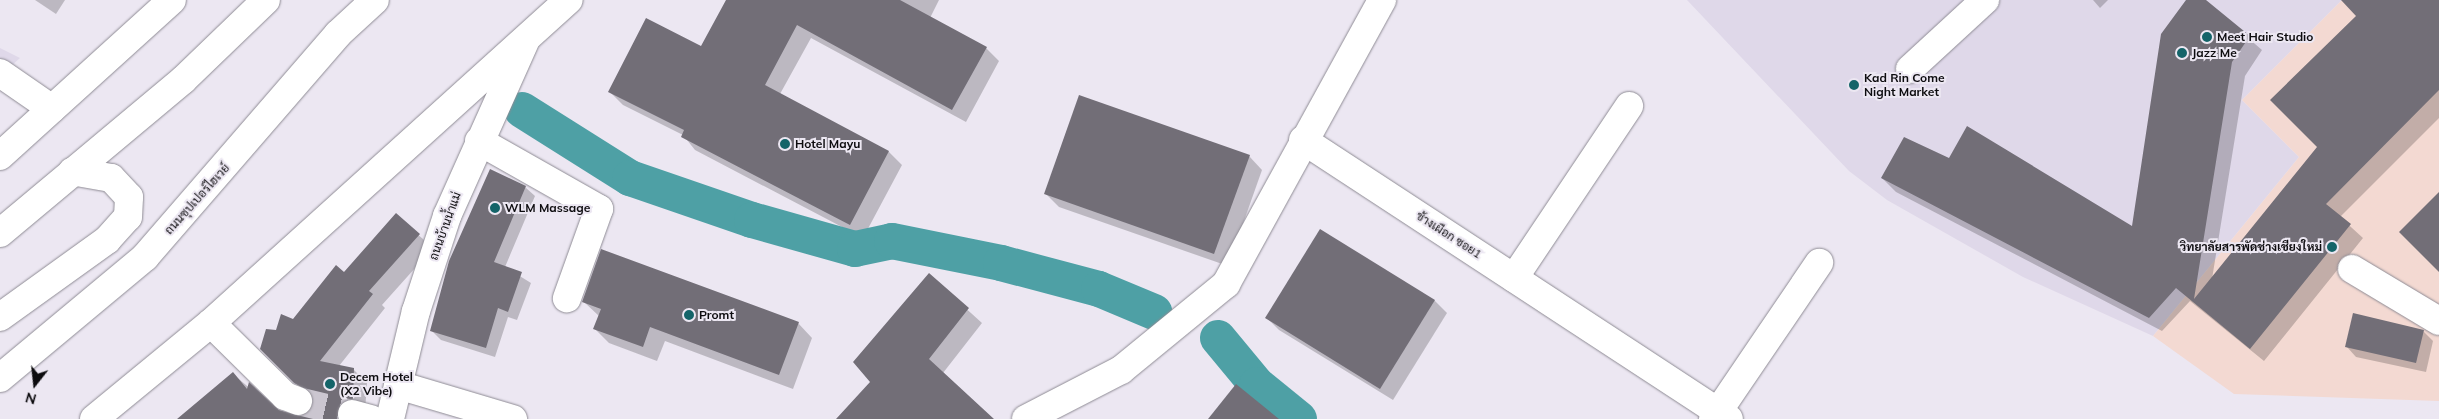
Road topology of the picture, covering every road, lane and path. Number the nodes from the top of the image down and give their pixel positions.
1 (172, 0) edge
2 (266, 0) edge
3 (375, 0) edge
4 (569, 0) edge
5 (1382, 0) edge
6 (1985, 0) edge
7 (525, 42) junction
8 (1910, 69) dead end
9 (0, 73) edge
10 (1629, 106) dead end
11 (52, 110) junction
12 (1303, 140) junction
13 (479, 141) junction
14 (0, 156) edge
15 (73, 171) junction
16 (0, 234) edge
17 (1819, 263) dead end
18 (2352, 269) dead end
19 (1514, 278) junction
20 (567, 298) dead end
21 (0, 316) edge
22 (2439, 320) edge
23 (211, 323) junction
24 (0, 378) edge
25 (398, 385) junction
26 (298, 401) tunnel mouth
27 (1720, 417) edge
28 (94, 419) edge
29 (390, 419) edge
30 (513, 419) edge
31 (1026, 419) edge

1 - 11 main road
2 - 15 main road
3 - 24 main road, ถนนซุปเปอร์ไฮเวย์
4 - 7 main road
5 - 12 main road
6 - 8 main road
7 - 13 main road, ถนนบ้านน้ำแม่
7 - 23 main road
9 - 11 main road
10 - 19 main road
11 - 14 main road
12 - 19 main road, ช้างเผือก ซอย1
12 - 31 main road
13 - 20 main road
13 - 25 main road, ถนนบ้านน้ำแม่
15 - 16 main road
15 - 21 main road
17 - 27 main road
18 - 22 main road
19 - 27 main road, ช้างเผือก ซอย1
23 - 26 main road
23 - 28 main road
25 - 29 main road, ถนนบ้านน้ำแม่
25 - 30 main road

